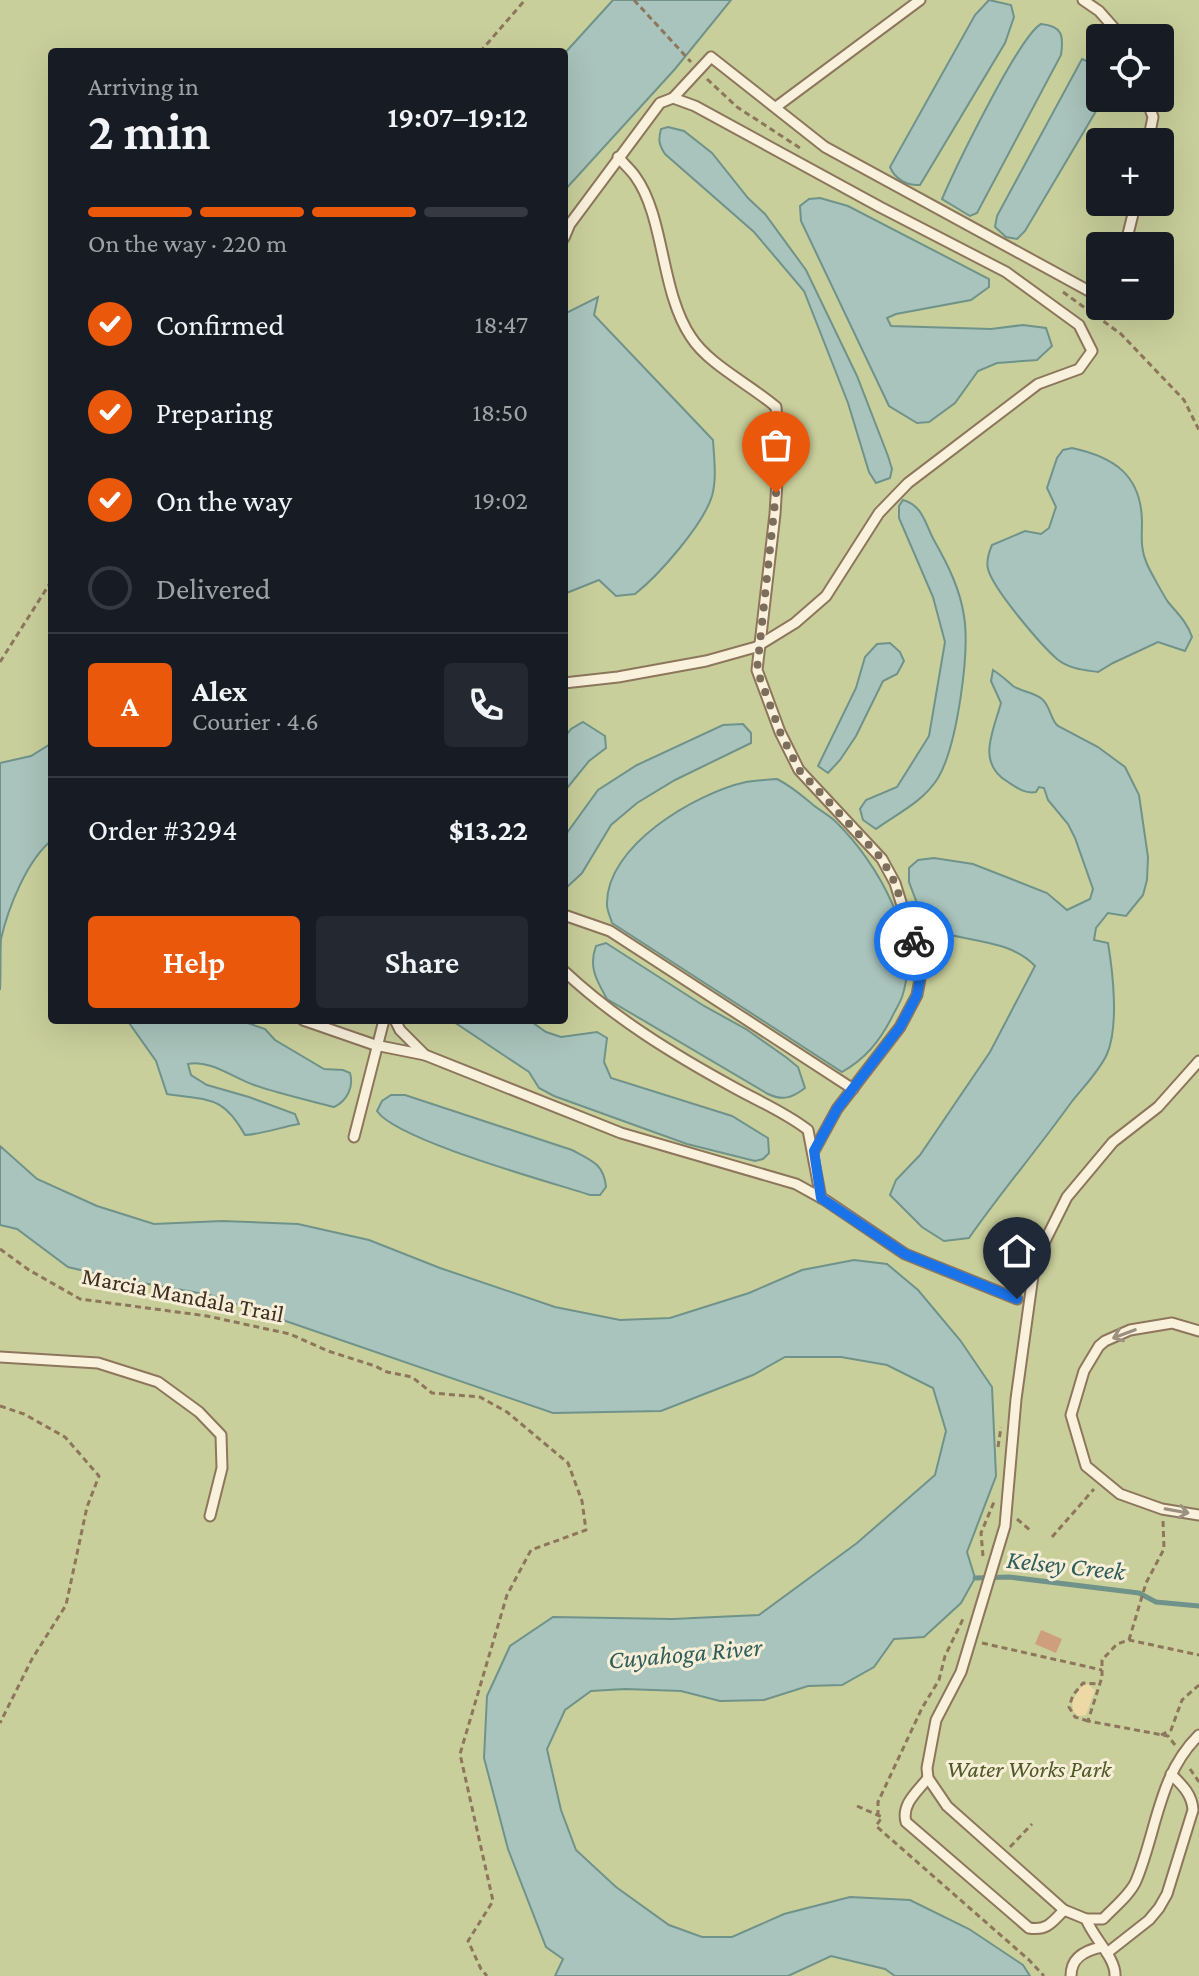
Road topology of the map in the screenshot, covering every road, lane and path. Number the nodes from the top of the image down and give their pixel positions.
1 (525, 0) edge
2 (634, 0) edge
3 (920, 0) edge
4 (1083, 0) edge
5 (1111, 24) edge
6 (483, 48) edge
7 (694, 64) dead end
8 (673, 98) junction
9 (776, 107) junction
10 (618, 157) junction
11 (568, 229) edge
12 (1086, 289) edge
13 (48, 586) edge
14 (760, 644) junction
15 (0, 662) edge
16 (568, 683) edge
17 (568, 916) edge
18 (568, 975) edge
19 (315, 1024) edge
20 (383, 1024) edge
21 (397, 1024) edge
22 (377, 1045) junction
23 (425, 1055) junction
24 (1199, 1061) edge
25 (853, 1089) junction
26 (354, 1137) dead end
27 (814, 1151) junction
28 (821, 1198) junction
29 (0, 1249) edge
30 (1017, 1299) dead end
31 (1199, 1331) edge
32 (0, 1357) edge
33 (0, 1406) edge
34 (1003, 1423) dead end
35 (998, 1457) dead end
36 (1103, 1480) junction
37 (996, 1491) dead end
38 (1162, 1509) junction
39 (1199, 1515) edge
40 (210, 1516) dead end
41 (1006, 1516) junction
42 (1031, 1531) dead end
43 (1052, 1537) dead end
44 (984, 1563) dead end
45 (963, 1618) dead end
46 (1129, 1640) junction
47 (972, 1641) dead end
48 (1199, 1655) edge
49 (1102, 1670) junction
50 (1100, 1684) junction
51 (1199, 1685) edge
52 (1088, 1721) junction
53 (0, 1723) edge
54 (1161, 1735) junction
55 (1199, 1735) edge
56 (1181, 1756) junction
57 (1171, 1774) junction
58 (928, 1778) junction
59 (857, 1806) dead end
60 (878, 1816) junction
61 (1032, 1824) dead end
62 (1002, 1855) junction
63 (1064, 1910) junction
64 (1086, 1919) junction
65 (1104, 1950) junction
66 (487, 1976) edge
67 (1044, 1976) edge
68 (1071, 1976) edge
69 (1115, 1976) edge

1 - 6 path
2 - 7 path
3 - 9 lane
4 - 5 lane
8 - 9 lane
8 - 10 lane
8 - 14 lane
9 - 12 lane
10 - 11 lane
10 - 14 lane
13 - 15 path
14 - 16 lane
14 - 25 lane
17 - 25 lane
18 - 27 lane
19 - 22 lane
20 - 22 lane
21 - 23 lane
22 - 23 lane
22 - 26 lane
23 - 28 lane
24 - 41 lane
25 - 27 lane
27 - 28 lane
28 - 30 lane
29 - 66 path, Marcia Mandala Trail
31 -> 36 lane
32 - 40 lane
33 - 53 path
34 - 35 path
36 - 38 lane
36 - 43 path
37 - 44 path
38 -> 39 lane
38 - 46 path
41 - 42 path
41 - 58 lane
45 - 60 path
46 - 48 path
46 - 49 path
47 - 49 path
49 - 50 path
50 - 52 path
50 - 52 path
51 - 54 path
52 - 54 path
54 - 56 path
55 - 56 lane
56 - 57 lane
57 - 64 lane
57 - 65 lane
58 - 62 lane
58 - 63 lane
59 - 60 path
60 - 67 path
61 - 62 path
62 - 63 lane
63 - 64 lane
64 - 65 lane
65 - 68 lane
65 - 69 lane

